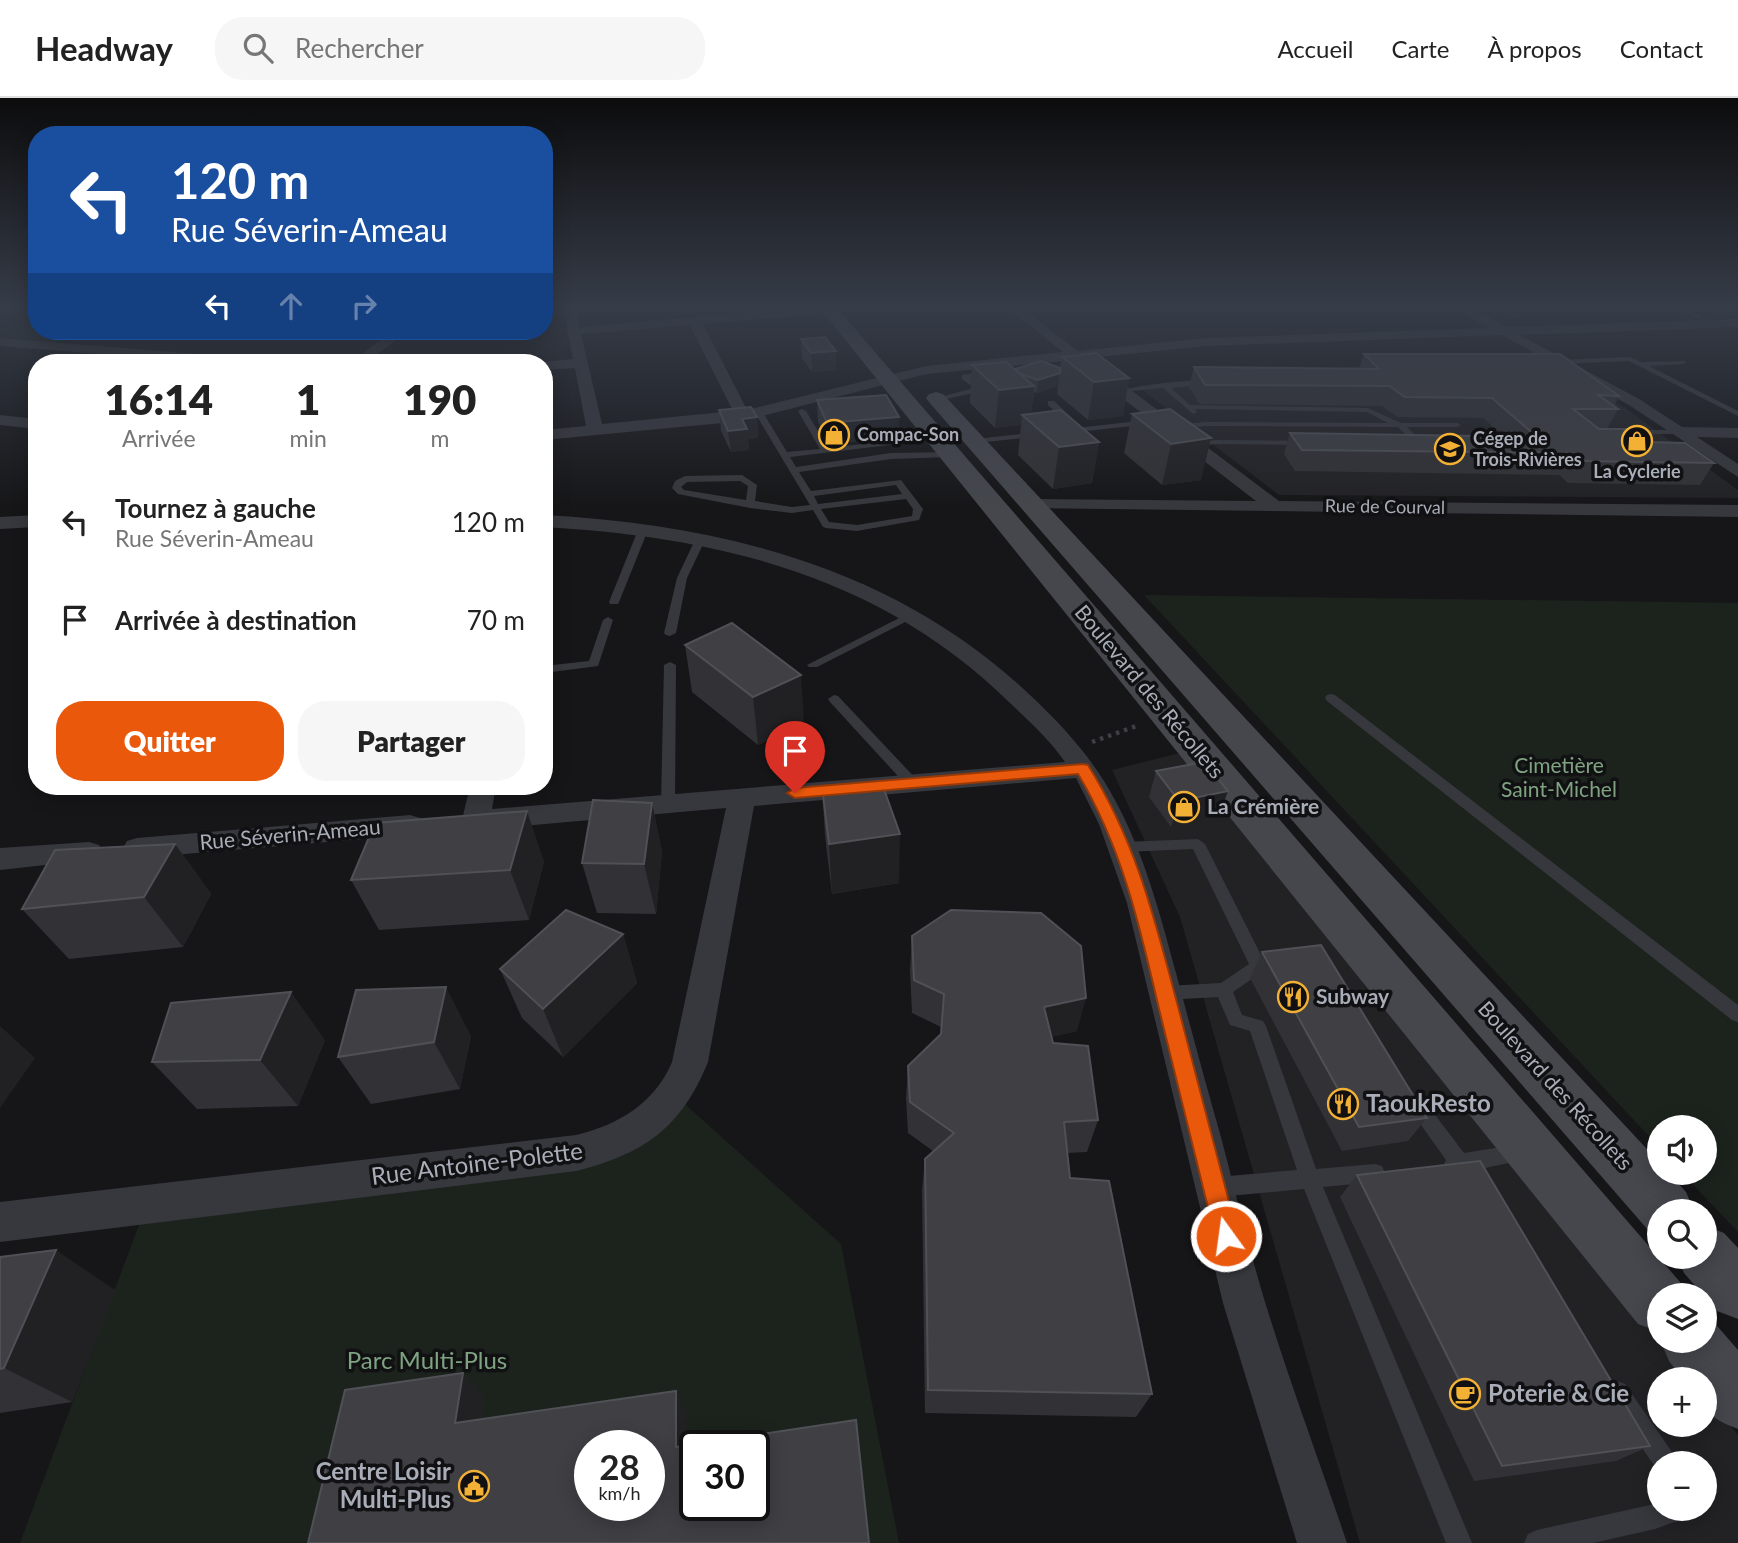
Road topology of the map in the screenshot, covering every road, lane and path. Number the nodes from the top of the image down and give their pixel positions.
1 (582, 373) edge
2 (727, 373) edge
3 (893, 373) edge
4 (956, 373) edge
5 (969, 373) edge
6 (1096, 373) edge
7 (1578, 373) edge
8 (1658, 373) edge
9 (1218, 381) edge
10 (904, 385) junction
11 (992, 385) edge
12 (1164, 385) junction
13 (979, 389) junction
14 (1122, 390) junction
15 (1051, 403) dead end
16 (843, 407) edge
17 (1188, 407) junction
18 (775, 410) junction
19 (802, 411) junction
20 (751, 414) junction
21 (1738, 414) edge
22 (0, 421) edge
23 (28, 423) edge
24 (1167, 424) junction
25 (1205, 424) junction
26 (1401, 425) junction
27 (1457, 425) dead end
28 (595, 430) junction
29 (1079, 430) junction
30 (1601, 431) edge
31 (1680, 432) junction
32 (1738, 433) edge
33 (553, 434) edge
34 (906, 441) dead end
35 (1230, 442) junction
36 (1311, 443) edge
37 (1193, 444) junction
38 (1406, 444) edge
39 (963, 447) junction
40 (825, 451) junction
41 (786, 455) junction
42 (794, 470) junction
43 (1738, 472) edge
44 (808, 494) junction
45 (908, 496) junction
46 (1032, 504) junction
47 (750, 505) junction
48 (1274, 506) junction
49 (816, 508) junction
50 (1738, 511) edge
51 (28, 521) edge
52 (0, 523) edge
53 (553, 523) edge
54 (643, 530) junction
55 (700, 540) junction
56 (614, 602) dead end
57 (911, 615) junction
58 (608, 620) dead end
59 (670, 633) dead end
60 (670, 665) dead end
61 (813, 665) dead end
62 (553, 669) edge
63 (1331, 698) dead end
64 (834, 699) dead end
65 (1164, 711) junction
66 (1077, 759) junction
67 (913, 783) junction
68 (481, 795) edge
69 (742, 798) junction
70 (668, 804) junction
71 (476, 820) junction
72 (1124, 847) junction
73 (0, 859) edge
74 (1296, 961) edge
75 (1258, 966) junction
76 (1224, 990) junction
77 (1166, 993) junction
78 (1738, 1015) edge
79 (1404, 1088) edge
80 (1532, 1151) junction
81 (1460, 1164) junction
82 (1433, 1167) edge
83 (1392, 1171) edge
84 (1310, 1180) junction
85 (1214, 1187) junction
86 (1484, 1198) edge
87 (1656, 1199) edge
88 (0, 1222) edge
89 (1717, 1267) edge
90 (1647, 1289) edge
91 (1738, 1290) edge
92 (1701, 1353) edge
93 (1602, 1371) edge
94 (1738, 1398) edge
95 (1658, 1451) edge
96 (1647, 1519) edge
97 (1322, 1543) edge
98 (1460, 1543) edge
99 (1537, 1543) edge

1 - 28 street
2 - 20 street
3 - 10 main road, Boulevard des Récollets
4 - 10 street
5 - 13 lane
6 - 14 street
7 - 31 street
8 - 21 lane
9 - 12 lane
10 - 13 lane
10 - 18 street
10 - 39 main road, Boulevard des Récollets
11 - 13 lane
12 - 14 lane
12 - 17 lane
14 - 24 street
15 - 29 lane
16 - 19 street
17 - 25 lane
17 - 26 lane
18 - 19 street
18 - 20 street
19 - 40 lane
20 - 28 street
20 - 41 lane
22 - 23 street
24 - 25 lane
24 - 29 lane
24 - 37 street
25 - 26 lane
25 - 35 lane
26 - 27 lane
26 - 38 lane
28 - 33 street
29 - 39 lane
30 - 31 lane
31 - 32 street
31 - 43 street
34 - 40 lane
35 - 36 lane
35 - 37 lane
37 - 48 street
39 - 42 lane
39 - 46 main road, Boulevard des Récollets
39 - 65 main road, Boulevard des Récollets
40 - 41 lane
41 - 42 lane
42 - 44 lane
44 - 45 lane
44 - 49 lane
45 - 49 lane
45 - 49 lane
46 - 48 street, Rue de Courval
46 - 87 main road, Boulevard des Récollets
47 - 47 lane
47 - 49 lane
48 - 50 street, Rue de Courval
51 - 52 street
53 - 54 street
54 - 55 street
54 - 56 lane
55 - 57 street
55 - 59 lane
57 - 61 lane
57 - 66 street
58 - 62 lane
60 - 70 lane
63 - 78 lane
64 - 67 lane
65 - 66 path
65 - 80 main road, Boulevard des Récollets
66 - 67 street, Rue Séverin-Ameau
66 - 72 street
67 - 69 street, Rue Séverin-Ameau
68 - 71 street
69 - 70 street, Rue Séverin-Ameau
69 - 88 street, Rue Antoine-Polette
70 - 71 street, Rue Séverin-Ameau
71 - 73 street, Rue Séverin-Ameau
72 - 75 lane
72 - 77 street
74 - 75 lane
75 - 76 lane
76 - 77 lane
76 - 84 lane
77 - 85 street
79 - 81 lane
80 - 81 lane
80 - 90 main road, Boulevard des Récollets
81 - 82 lane
81 - 86 lane
83 - 84 lane
84 - 85 lane
84 - 98 lane
85 - 97 street
89 - 91 main road
92 - 94 main road
93 - 95 lane
96 - 99 lane

